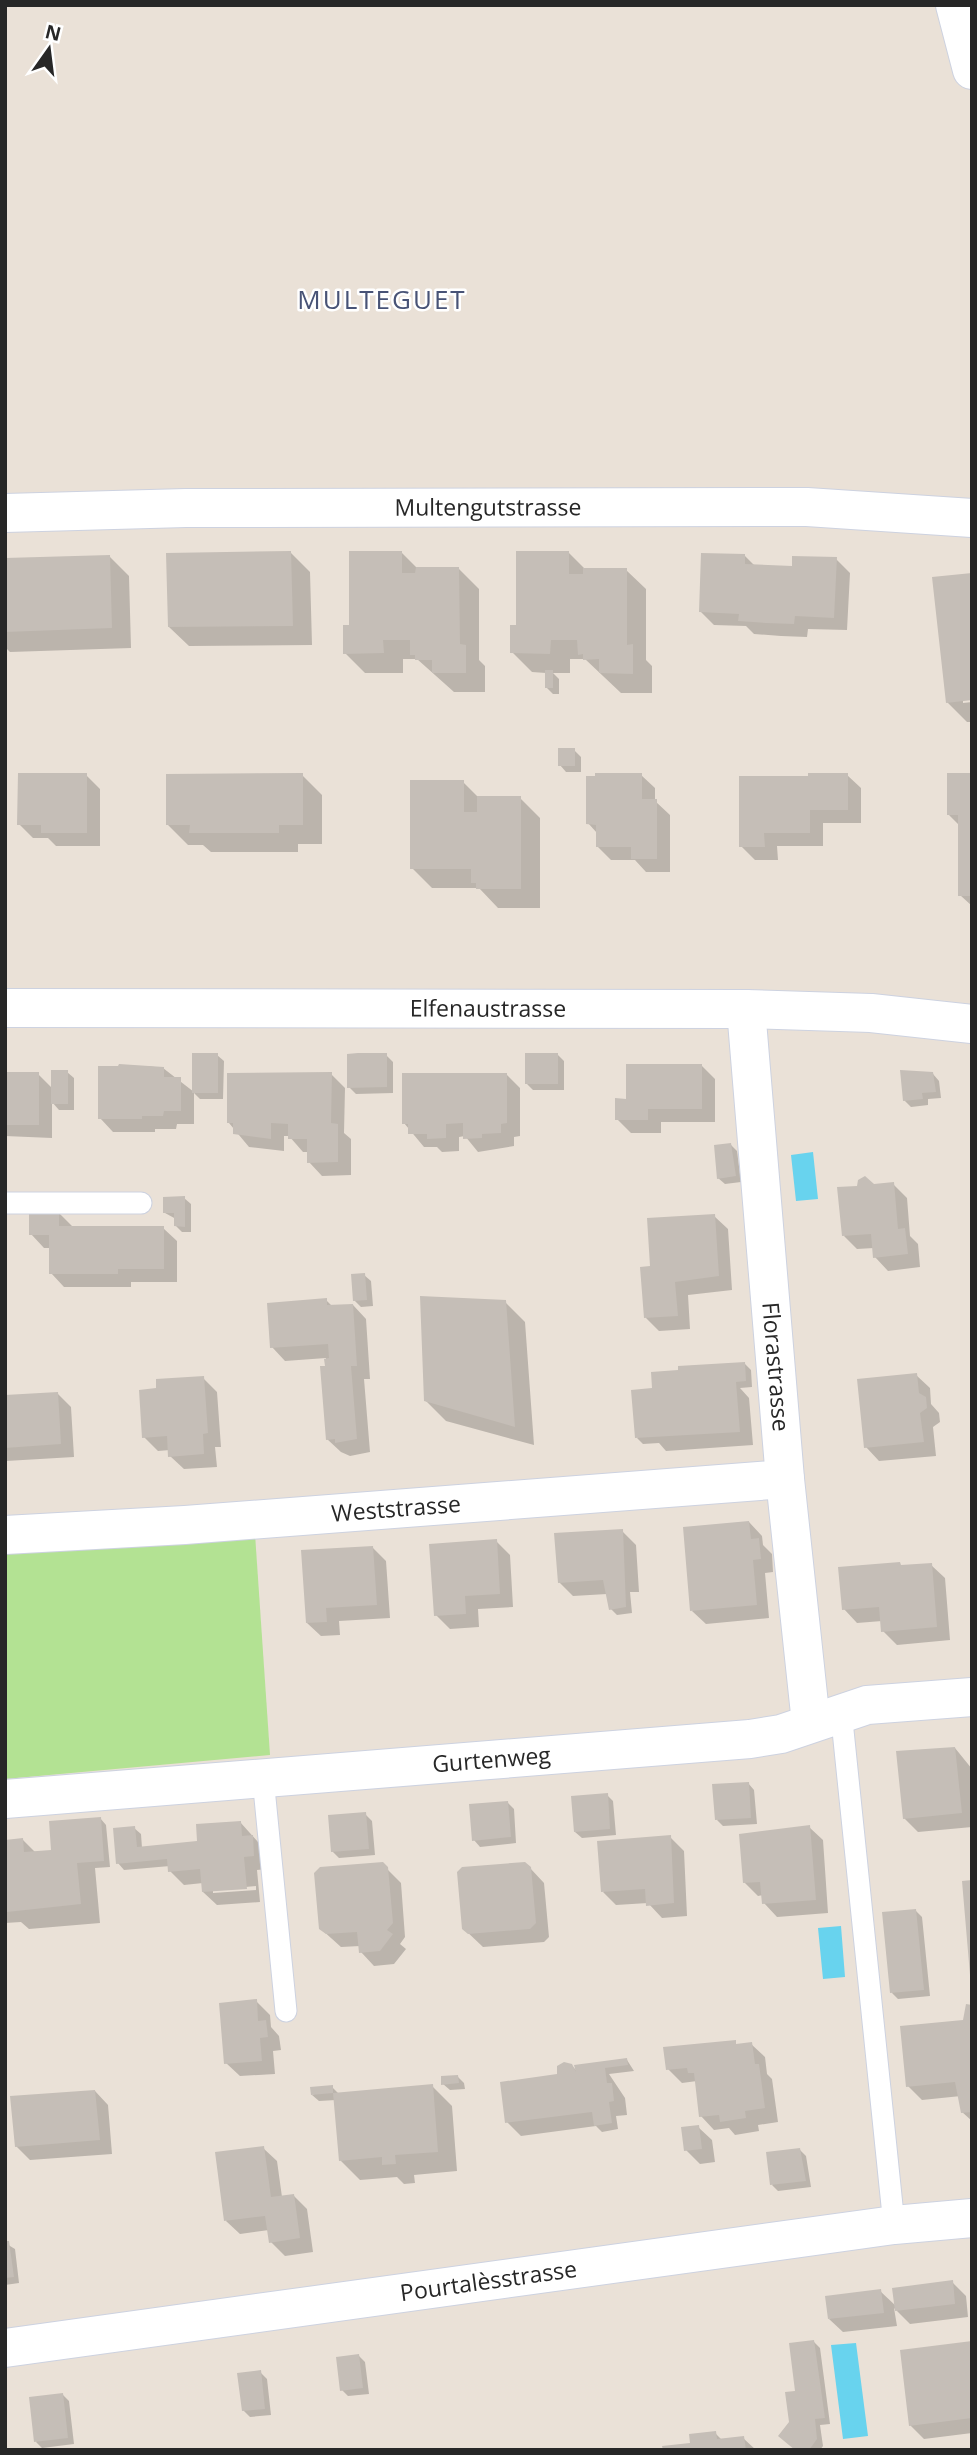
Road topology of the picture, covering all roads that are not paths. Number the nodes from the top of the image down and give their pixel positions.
1 (955, 5) edge
2 (972, 70) edge
3 (5, 513) edge
4 (972, 518) edge
5 (5, 1008) edge
6 (746, 1009) junction
7 (972, 1024) edge
8 (5, 1203) edge
9 (141, 1203) dead end
10 (785, 1479) junction
11 (5, 1535) edge
12 (972, 1697) edge
13 (826, 1717) junction
14 (263, 1778) junction
15 (5, 1799) edge
16 (286, 2011) dead end
17 (972, 2218) edge
18 (894, 2225) junction
19 (5, 2348) edge

1 - 2 street
3 - 4 street, Multengutstrasse
5 - 6 street, Elfenaustrasse
6 - 7 street, Elfenaustrasse
6 - 10 street, Florastrasse
8 - 9 lane
10 - 11 street, Weststrasse
10 - 13 street, Florastrasse
12 - 13 street, Gurtenweg
13 - 14 street, Gurtenweg
13 - 18 lane
14 - 15 street, Gurtenweg
14 - 16 lane
17 - 18 street, Pourtalèsstrasse
18 - 19 street, Pourtalèsstrasse

